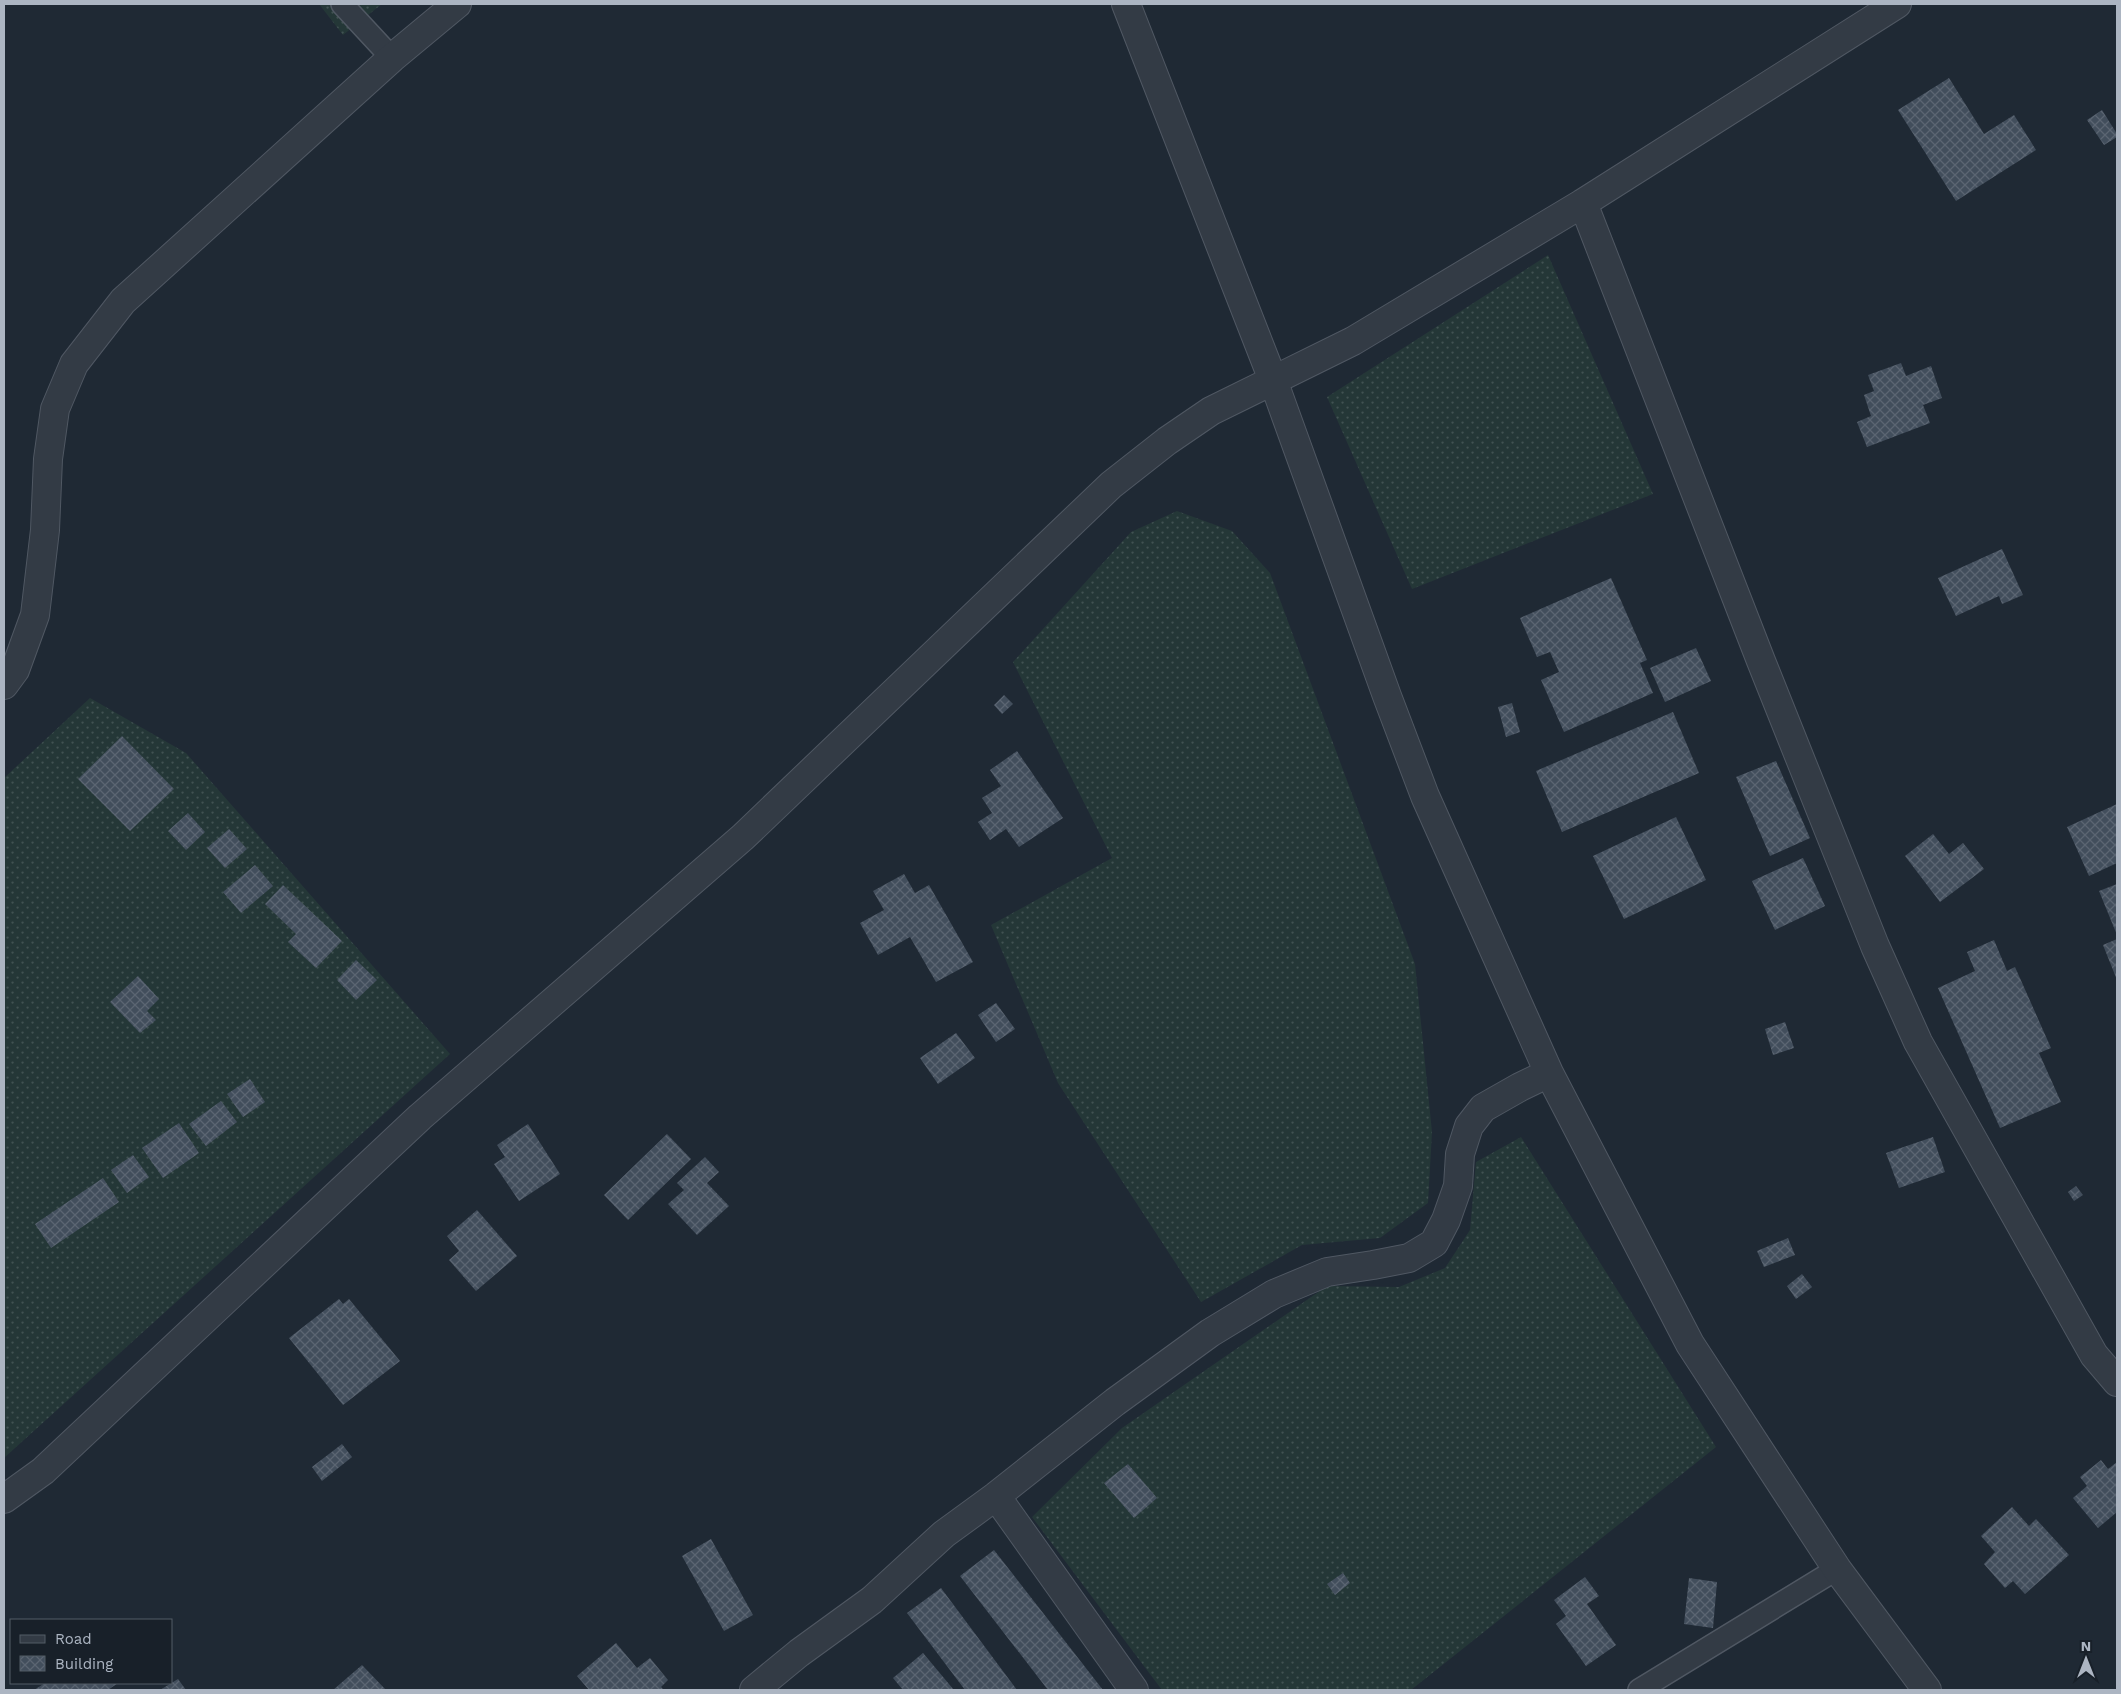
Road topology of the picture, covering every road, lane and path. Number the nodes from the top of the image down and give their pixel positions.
1 (342, 4) edge
2 (457, 4) edge
3 (1126, 4) edge
4 (1897, 4) edge
5 (392, 58) junction
6 (1583, 203) junction
7 (1273, 380) junction
8 (4, 684) edge
9 (1549, 1073) junction
10 (2117, 1382) edge
11 (996, 1496) junction
12 (4, 1499) edge
13 (1837, 1569) junction
14 (754, 1690) edge
15 (1134, 1690) edge
16 (1639, 1690) edge
17 (1927, 1690) edge

1 - 5 lane
2 - 5 street
3 - 7 street
4 - 6 street
5 - 8 street
6 - 7 street
6 - 10 street
7 - 9 street
7 - 12 street
9 - 11 street
9 - 13 street
11 - 14 street
11 - 15 street
13 - 16 lane
13 - 17 street

